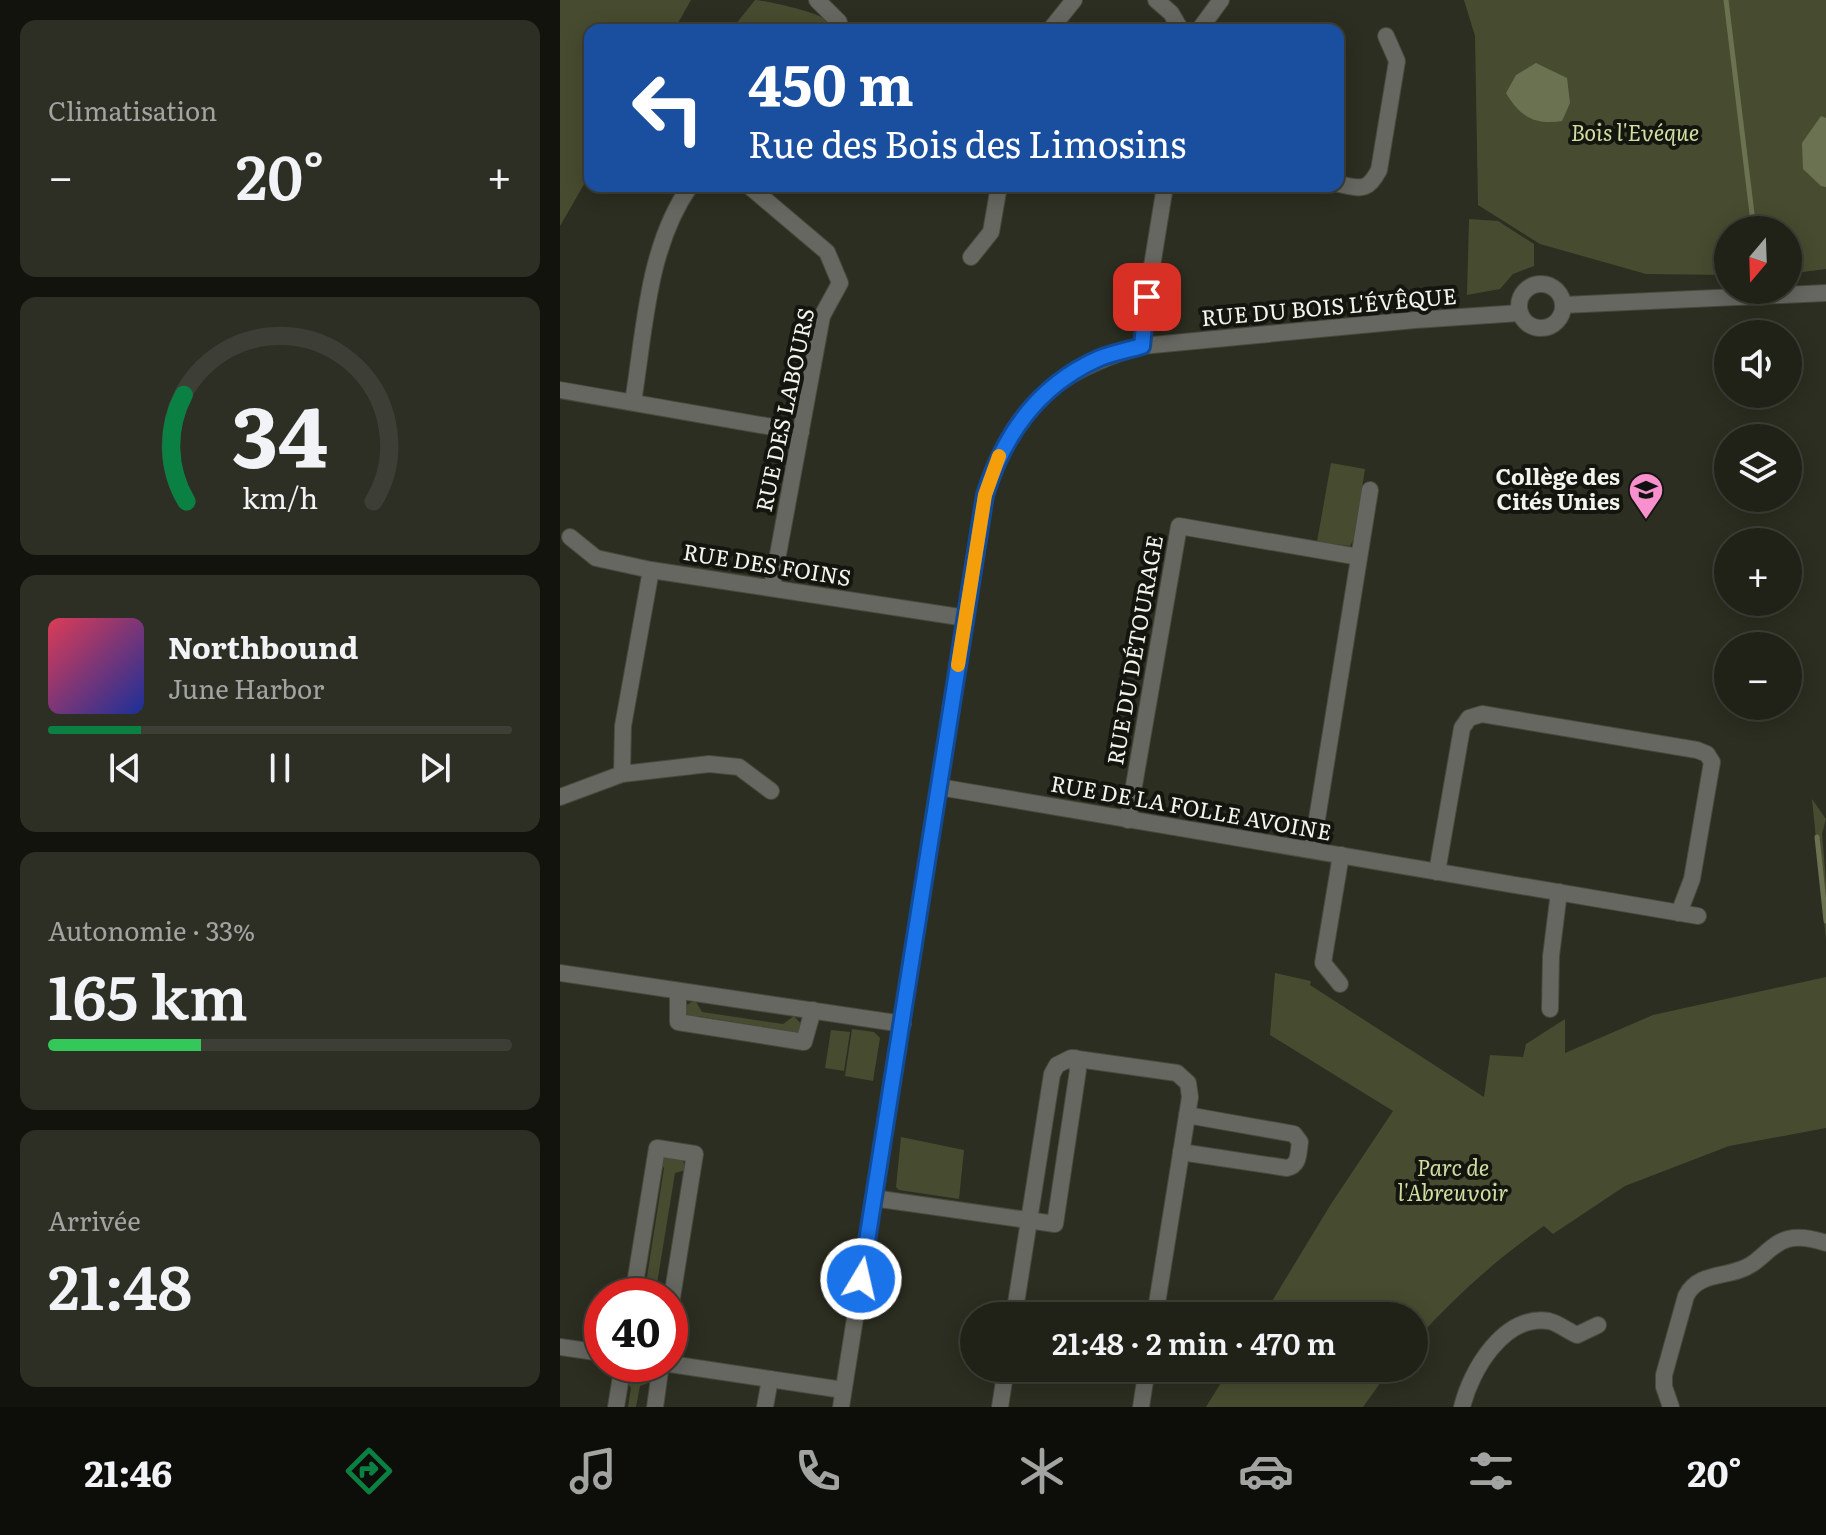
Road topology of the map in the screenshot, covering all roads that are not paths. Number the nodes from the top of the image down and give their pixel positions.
1 (817, 0) edge
2 (1074, 0) edge
3 (1156, 0) edge
4 (1221, 0) edge
5 (839, 24) edge
6 (1055, 24) edge
7 (1177, 24) edge
8 (1203, 24) edge
9 (1386, 36) dead end
10 (1344, 185) edge
11 (686, 192) edge
12 (756, 192) edge
13 (998, 192) edge
14 (1164, 192) edge
15 (971, 257) dead end
16 (1826, 293) edge
17 (1563, 305) junction
18 (1520, 313) junction
19 (1142, 346) junction
20 (560, 390) edge
21 (633, 402) junction
22 (801, 432) junction
23 (1370, 490) dead end
24 (570, 537) dead end
25 (1359, 557) junction
26 (651, 570) junction
27 (772, 587) junction
28 (966, 618) junction
29 (622, 774) junction
30 (939, 787) junction
31 (771, 791) dead end
32 (560, 797) edge
33 (1128, 820) junction
34 (1312, 850) junction
35 (1341, 855) junction
36 (1437, 872) junction
37 (1559, 892) junction
38 (1679, 913) junction
39 (1698, 916) dead end
40 (560, 973) edge
41 (1340, 984) dead end
42 (678, 991) junction
43 (1550, 1009) dead end
44 (813, 1010) junction
45 (903, 1024) junction
46 (1075, 1058) junction
47 (1187, 1115) junction
48 (1181, 1152) junction
49 (873, 1198) junction
50 (1029, 1221) junction
51 (1826, 1243) edge
52 (636, 1278) edge
53 (675, 1278) edge
54 (1016, 1302) edge
55 (1157, 1302) edge
56 (1598, 1325) dead end
57 (560, 1347) edge
58 (584, 1350) edge
59 (688, 1367) edge
60 (770, 1379) junction
61 (620, 1382) edge
62 (658, 1382) edge
63 (1004, 1382) edge
64 (1145, 1382) edge
65 (842, 1398) edge
66 (616, 1407) edge
67 (655, 1407) edge
68 (765, 1407) edge
69 (1000, 1407) edge
70 (1141, 1407) edge
71 (1462, 1407) edge
72 (1671, 1407) edge

1 - 5 street
2 - 6 street
3 - 7 street
4 - 8 street
9 - 10 street
11 - 21 street
12 - 22 street, RUE DES LABOURS
13 - 15 street
14 - 19 street
16 - 17 street
17 - 18 street, RUE DU BOIS L'ÉVÊQUE
17 - 18 street
18 - 19 street, RUE DU BOIS L'ÉVÊQUE
19 - 28 street, RUE DU BOIS L'ÉVÊQUE
20 - 21 street
21 - 22 street
22 - 27 street, RUE DES LABOURS
23 - 25 street
24 - 26 street, RUE DES FOINS
25 - 33 street, RUE DU DÉTOURAGE
25 - 34 street
26 - 27 street, RUE DES FOINS
26 - 29 street
27 - 28 street, RUE DES FOINS
28 - 30 street, RUE DU BOIS L'ÉVÊQUE
29 - 31 street
29 - 32 street
30 - 33 street, RUE DE LA FOLLE AVOINE
30 - 45 street, RUE DU BOIS L'ÉVÊQUE
33 - 34 street, RUE DE LA FOLLE AVOINE
34 - 35 street, RUE DE LA FOLLE AVOINE
35 - 36 street, RUE DE LA FOLLE AVOINE
35 - 41 street
36 - 37 street, RUE DE LA FOLLE AVOINE
36 - 38 street
37 - 38 street, RUE DE LA FOLLE AVOINE
37 - 43 street
38 - 39 street, RUE DE LA FOLLE AVOINE
40 - 42 street
42 - 44 street
42 - 44 street
44 - 45 street
45 - 49 street, RUE DU BOIS L'ÉVÊQUE
46 - 47 street
46 - 50 street
46 - 50 street
47 - 48 street
47 - 48 street
48 - 55 street
49 - 50 street
49 - 65 street, RUE DU BOIS L'ÉVÊQUE
50 - 54 street
51 - 72 street
52 - 53 street
56 - 71 street
57 - 58 street
59 - 60 street
60 - 65 street
60 - 68 street
61 - 66 street
62 - 67 street
63 - 69 street
64 - 70 street

